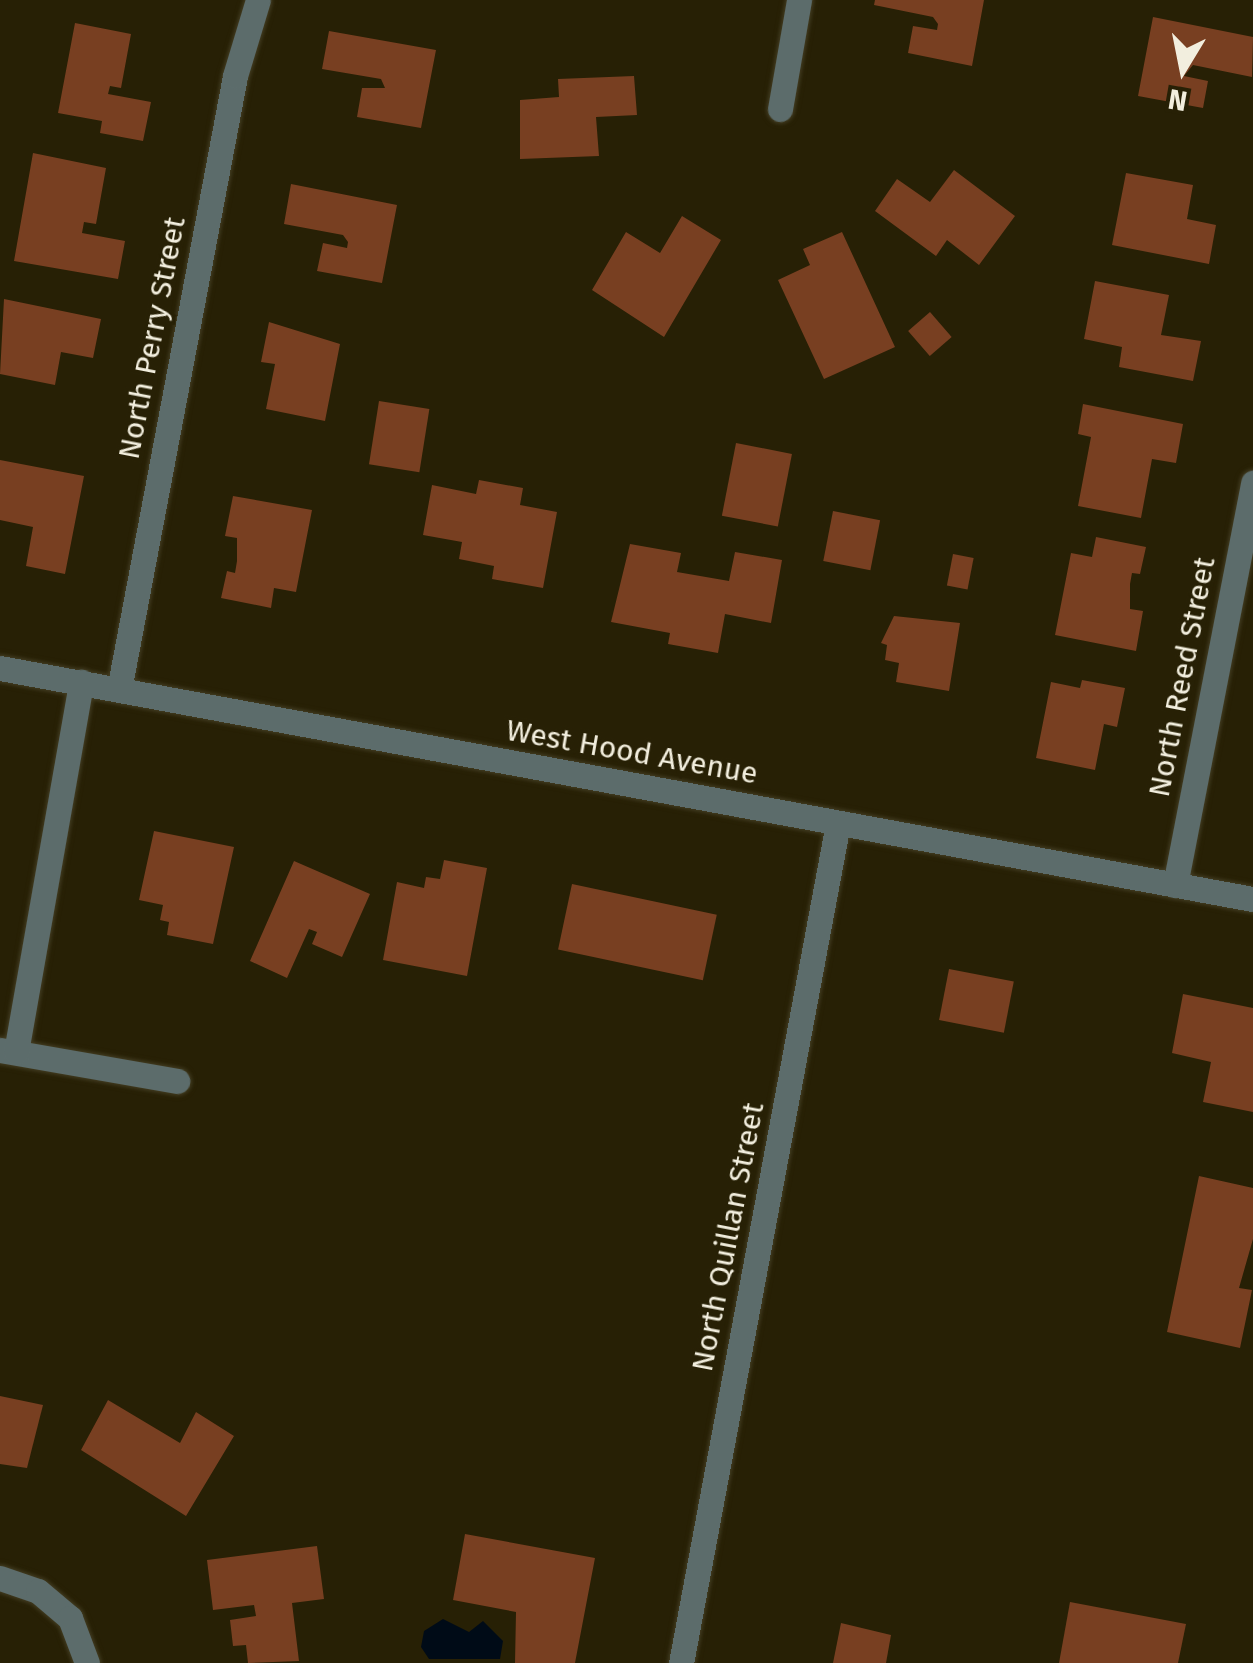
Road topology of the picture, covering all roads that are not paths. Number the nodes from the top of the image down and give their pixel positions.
1 (258, 0) edge
2 (799, 0) edge
3 (780, 109) dead end
4 (1253, 482) edge
5 (0, 668) edge
6 (81, 682) junction
7 (119, 690) junction
8 (838, 822) junction
9 (1175, 885) junction
10 (1253, 899) edge
11 (8, 1051) edge
12 (177, 1081) dead end
13 (0, 1578) edge
14 (87, 1663) edge
15 (682, 1663) edge

1 - 7 street, North Perry Street
2 - 3 street
4 - 9 street, North Reed Street
5 - 6 street, West Hood Avenue
6 - 7 street, West Hood Avenue
6 - 11 street
7 - 8 street, West Hood Avenue
8 - 9 street, West Hood Avenue
8 - 15 street, North Quillan Street
9 - 10 street, West Hood Avenue
11 - 12 street
13 - 14 street

